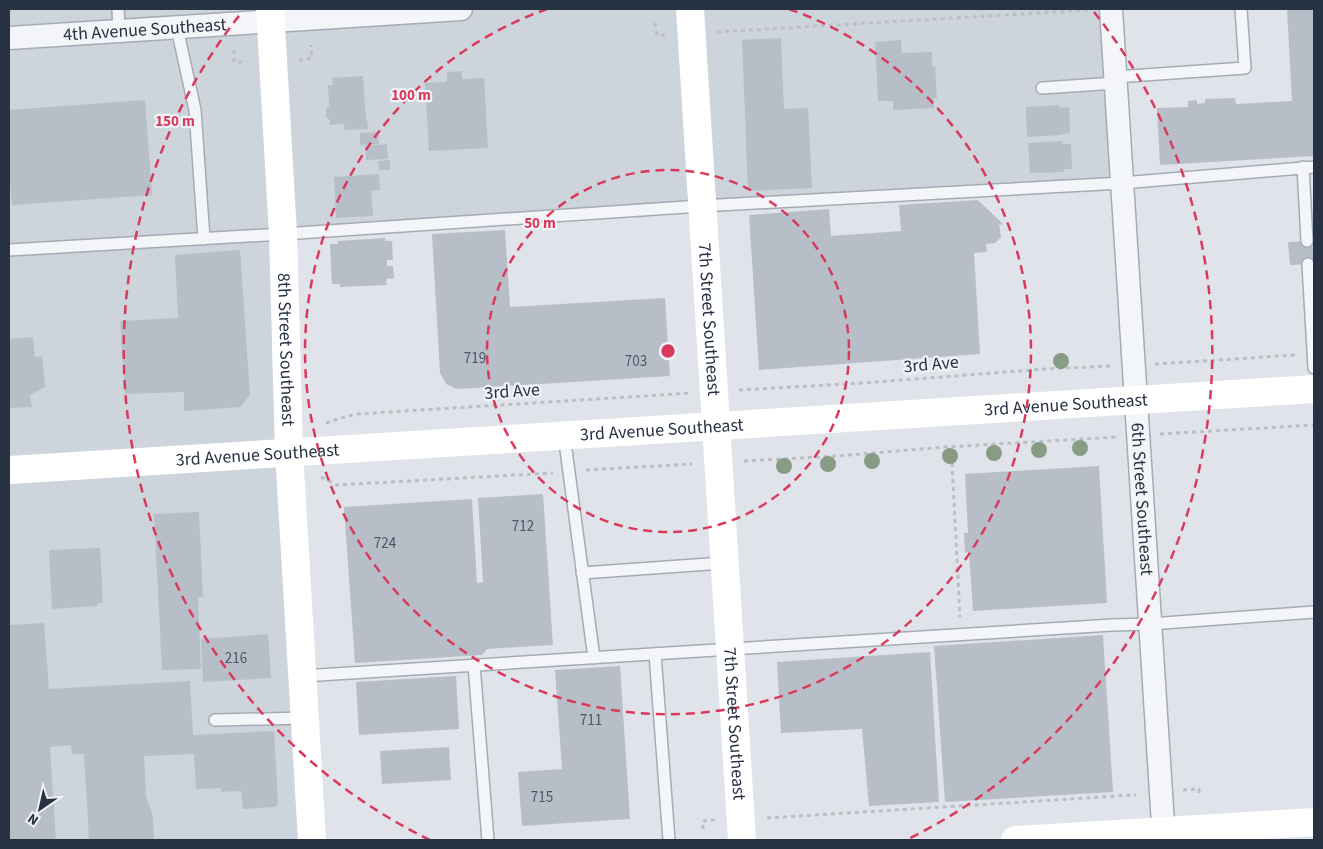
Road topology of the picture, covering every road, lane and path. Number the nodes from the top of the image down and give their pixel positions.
1 (118, 9) edge
2 (461, 9) edge
3 (690, 9) edge
4 (1111, 9) edge
5 (1241, 9) edge
6 (1088, 10) edge
7 (271, 15) edge
8 (655, 23) dead end
9 (177, 28) junction
10 (119, 32) junction
11 (716, 32) dead end
12 (667, 35) dead end
13 (9, 38) edge
14 (311, 45) dead end
15 (234, 50) dead end
16 (299, 60) dead end
17 (248, 62) dead end
18 (1116, 80) junction
19 (1042, 88) dead end
20 (1309, 167) edge
21 (1122, 183) junction
22 (701, 206) junction
23 (282, 234) junction
24 (204, 239) junction
25 (1307, 241) dead end
26 (9, 250) edge
27 (1308, 264) dead end
28 (1313, 354) edge
29 (1179, 363) dead end
30 (1102, 367) dead end
31 (1314, 368) edge
32 (764, 389) dead end
33 (1314, 389) edge
34 (686, 393) dead end
35 (1136, 400) junction
36 (341, 418) dead end
37 (1314, 425) edge
38 (715, 426) junction
39 (1170, 434) dead end
40 (564, 435) junction
41 (1092, 439) dead end
42 (288, 452) junction
43 (754, 460) dead end
44 (952, 463) dead end
45 (672, 465) dead end
46 (9, 470) edge
47 (569, 472) junction
48 (332, 484) dead end
49 (724, 563) junction
50 (582, 573) junction
51 (1314, 612) edge
52 (1150, 624) junction
53 (961, 634) junction
54 (729, 650) junction
55 (655, 654) junction
56 (594, 658) junction
57 (474, 665) junction
58 (302, 676) junction
59 (305, 718) junction
60 (215, 720) dead end
61 (1184, 790) dead end
62 (1136, 795) dead end
63 (1198, 796) dead end
64 (766, 818) dead end
65 (716, 820) dead end
66 (1314, 822) edge
67 (703, 829) dead end
68 (1164, 836) edge
69 (312, 840) edge
70 (488, 840) edge
71 (669, 840) edge
72 (742, 840) edge
73 (1015, 840) edge

1 - 10 lane
2 - 7 street, 4th Avenue Southeast
3 - 22 main road, 7th Street Southeast
4 - 18 street, 6th Street Southeast
5 - 18 lane
6 - 11 path
7 - 9 street, 4th Avenue Southeast
7 - 23 main road, 8th Street Southeast
8 - 12 path
9 - 10 street, 4th Avenue Southeast
9 - 24 lane
10 - 13 street, 4th Avenue Southeast
14 - 16 path
15 - 17 path
18 - 19 lane
18 - 21 street, 6th Street Southeast
20 - 21 lane
20 - 25 lane
21 - 22 lane
21 - 35 street, 6th Street Southeast
22 - 23 lane
22 - 38 main road, 7th Street Southeast
23 - 24 lane
23 - 42 main road, 8th Street Southeast
24 - 26 lane
27 - 28 lane
28 - 29 path
28 - 31 lane
30 - 32 path, 3rd Ave
33 - 35 main road, 3rd Avenue Southeast
34 - 36 path, 3rd Ave
35 - 38 main road, 3rd Avenue Southeast
35 - 52 street, 6th Street Southeast
37 - 39 path
38 - 40 main road, 3rd Avenue Southeast
38 - 49 main road, 7th Street Southeast
40 - 42 main road, 3rd Avenue Southeast
40 - 47 lane
41 - 43 path
42 - 46 main road, 3rd Avenue Southeast
42 - 58 main road, 8th Street Southeast
44 - 53 path
45 - 47 path
47 - 48 path
47 - 50 lane
49 - 50 lane
49 - 54 main road, 7th Street Southeast
50 - 56 lane
51 - 52 lane
52 - 53 lane
52 - 68 street, 6th Street Southeast
53 - 54 lane
54 - 55 lane
54 - 72 main road, 7th Street Southeast
55 - 56 lane
55 - 71 lane
56 - 57 lane
57 - 58 lane
57 - 70 lane
58 - 59 main road, 8th Street Southeast
59 - 60 lane
59 - 69 main road, 8th Street Southeast
61 - 63 path
62 - 64 path
65 - 67 path
66 - 68 main road
68 - 73 main road

